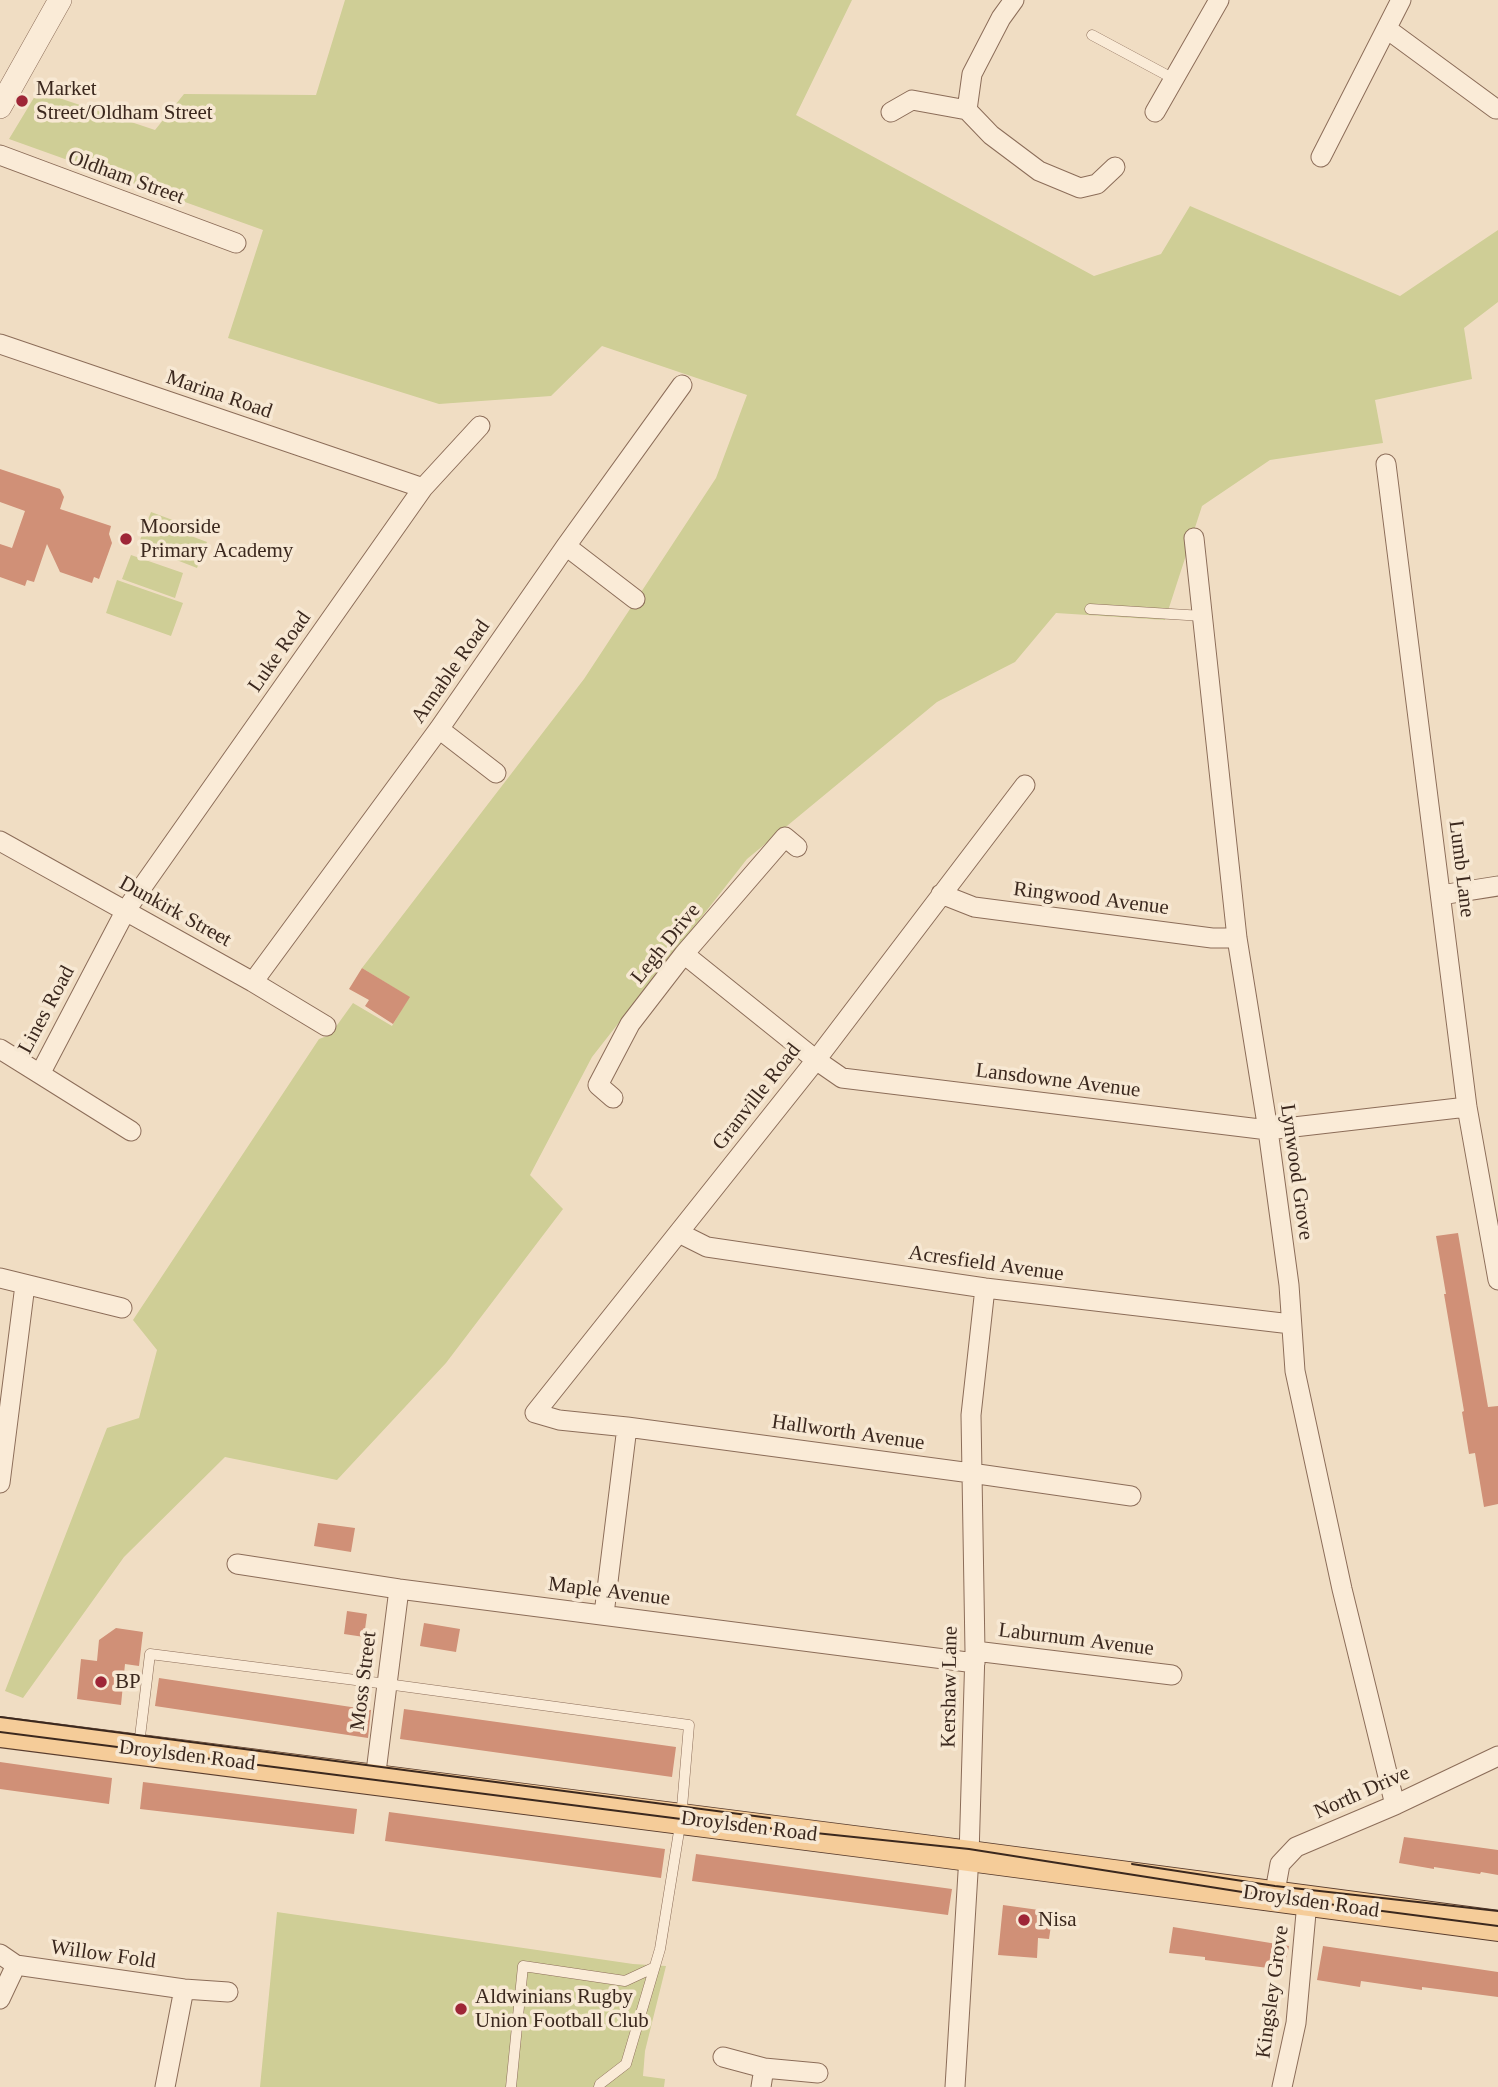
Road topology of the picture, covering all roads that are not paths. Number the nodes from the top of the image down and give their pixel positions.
1 (60, 0) edge
2 (1014, 0) edge
3 (1219, 0) edge
4 (1401, 0) edge
5 (1387, 29) junction
6 (1092, 35) dead end
7 (1174, 79) junction
8 (0, 107) edge
9 (1496, 109) dead end
10 (967, 110) junction
11 (891, 112) dead end
12 (1155, 112) dead end
13 (0, 155) edge
14 (1321, 157) dead end
15 (1115, 167) dead end
16 (236, 243) dead end
17 (0, 344) edge
18 (682, 385) dead end
19 (480, 426) dead end
20 (1387, 464) dead end
21 (423, 488) junction
22 (1195, 538) dead end
23 (566, 546) junction
24 (635, 598) dead end
25 (1090, 609) dead end
26 (1203, 616) junction
27 (439, 729) junction
28 (496, 773) dead end
29 (1025, 785) dead end
30 (0, 841) edge
31 (797, 847) dead end
32 (1498, 886) edge
33 (941, 894) junction
34 (1441, 895) junction
35 (126, 911) junction
36 (1237, 937) junction
37 (684, 954) junction
38 (253, 982) junction
39 (326, 1026) dead end
40 (0, 1049) edge
41 (816, 1060) junction
42 (40, 1074) junction
43 (613, 1098) dead end
44 (1468, 1107) junction
45 (1268, 1130) junction
46 (131, 1131) dead end
47 (1490, 1185) edge
48 (679, 1233) junction
49 (0, 1278) edge
50 (1498, 1280) edge
51 (25, 1285) junction
52 (985, 1288) junction
53 (121, 1308) dead end
54 (1291, 1324) junction
55 (559, 1420) joint
56 (627, 1427) junction
57 (3, 1445) edge
58 (971, 1473) junction
59 (0, 1483) edge
60 (1130, 1496) dead end
61 (237, 1564) dead end
62 (399, 1589) junction
63 (604, 1614) junction
64 (975, 1657) junction
65 (1172, 1675) dead end
66 (387, 1684) junction
67 (0, 1732) edge
68 (138, 1749) junction
69 (1498, 1756) edge
70 (375, 1780) junction
71 (1395, 1805) junction
72 (681, 1819) junction
73 (969, 1856) junction
74 (1274, 1897) junction
75 (1307, 1902) junction
76 (1498, 1926) edge
77 (8, 1960) edge
78 (653, 1968) junction
79 (184, 1989) junction
80 (228, 1992) dead end
81 (0, 1999) edge
82 (723, 2057) dead end
83 (818, 2073) dead end
84 (762, 2078) edge
85 (165, 2087) edge
86 (511, 2087) edge
87 (599, 2087) edge
88 (955, 2087) edge
89 (1282, 2087) edge

1 - 8 street
2 - 10 street
3 - 7 street
4 - 5 street
5 - 9 street
5 - 14 street
6 - 7 lane
7 - 12 street
10 - 11 street
10 - 15 street
13 - 16 street, Oldham Street
17 - 21 street, Marina Road
18 - 23 street, Annable Road
19 - 21 street, Luke Road
20 - 34 street, Lumb Lane
21 - 35 street, Luke Road
22 - 26 street, Lynwood Grove
23 - 24 street
23 - 27 street, Annable Road
25 - 26 lane
26 - 36 street, Lynwood Grove
27 - 28 street
27 - 38 street, Annable Road
29 - 33 street, Granville Road
30 - 35 street, Dunkirk Street
31 - 37 street, Legh Drive
32 - 34 street
33 - 36 street, Ringwood Avenue
33 - 41 street, Granville Road
34 - 44 street, Lumb Lane
35 - 38 street, Dunkirk Street
35 - 42 street, Lines Road
36 - 45 street, Lynwood Grove
37 - 41 street, Lansdowne Avenue
37 - 43 street, Legh Drive
38 - 39 street, Dunkirk Street
40 - 42 street
41 - 45 street, Lansdowne Avenue
41 - 48 street, Granville Road
42 - 46 street, Lines Road
44 - 45 street, Lansdowne Avenue
44 - 47 street, Lumb Lane
45 - 54 street, Lynwood Grove
47 - 50 street, Lumb Lane
48 - 52 street, Acresfield Avenue
48 - 55 street, Granville Road
49 - 51 street
51 - 53 street
51 - 57 street
52 - 54 street, Acresfield Avenue
52 - 58 street, Kershaw Lane
54 - 71 street, Lynwood Grove
55 - 56 street, Hallworth Avenue
56 - 58 street, Hallworth Avenue
56 - 63 street
57 - 59 street
58 - 60 street, Hallworth Avenue
58 - 64 street, Kershaw Lane
61 - 62 street, Maple Avenue
62 - 63 street, Maple Avenue
62 - 66 street, Moss Street
63 - 64 street, Maple Avenue
64 - 65 street, Laburnum Avenue
64 - 73 street, Kershaw Lane
66 - 68 lane
66 - 70 street, Moss Street
66 - 72 lane
67 - 68 main road, Droylsden Road
68 - 70 main road, Droylsden Road
69 - 71 street, North Drive
70 - 72 main road, Droylsden Road
71 - 74 street, North Drive
72 - 73 main road, Droylsden Road
72 - 78 lane
73 - 74 main road, Droylsden Road
73 - 88 street, Kershaw Lane
74 - 75 main road, Droylsden Road
75 - 76 main road, Droylsden Road
75 - 89 street, Kingsley Grove
77 - 79 street, Willow Fold
77 - 81 street, Willow Fold
78 - 86 lane
78 - 87 lane
79 - 80 street, Willow Fold
79 - 85 street
82 - 84 street
83 - 84 street

